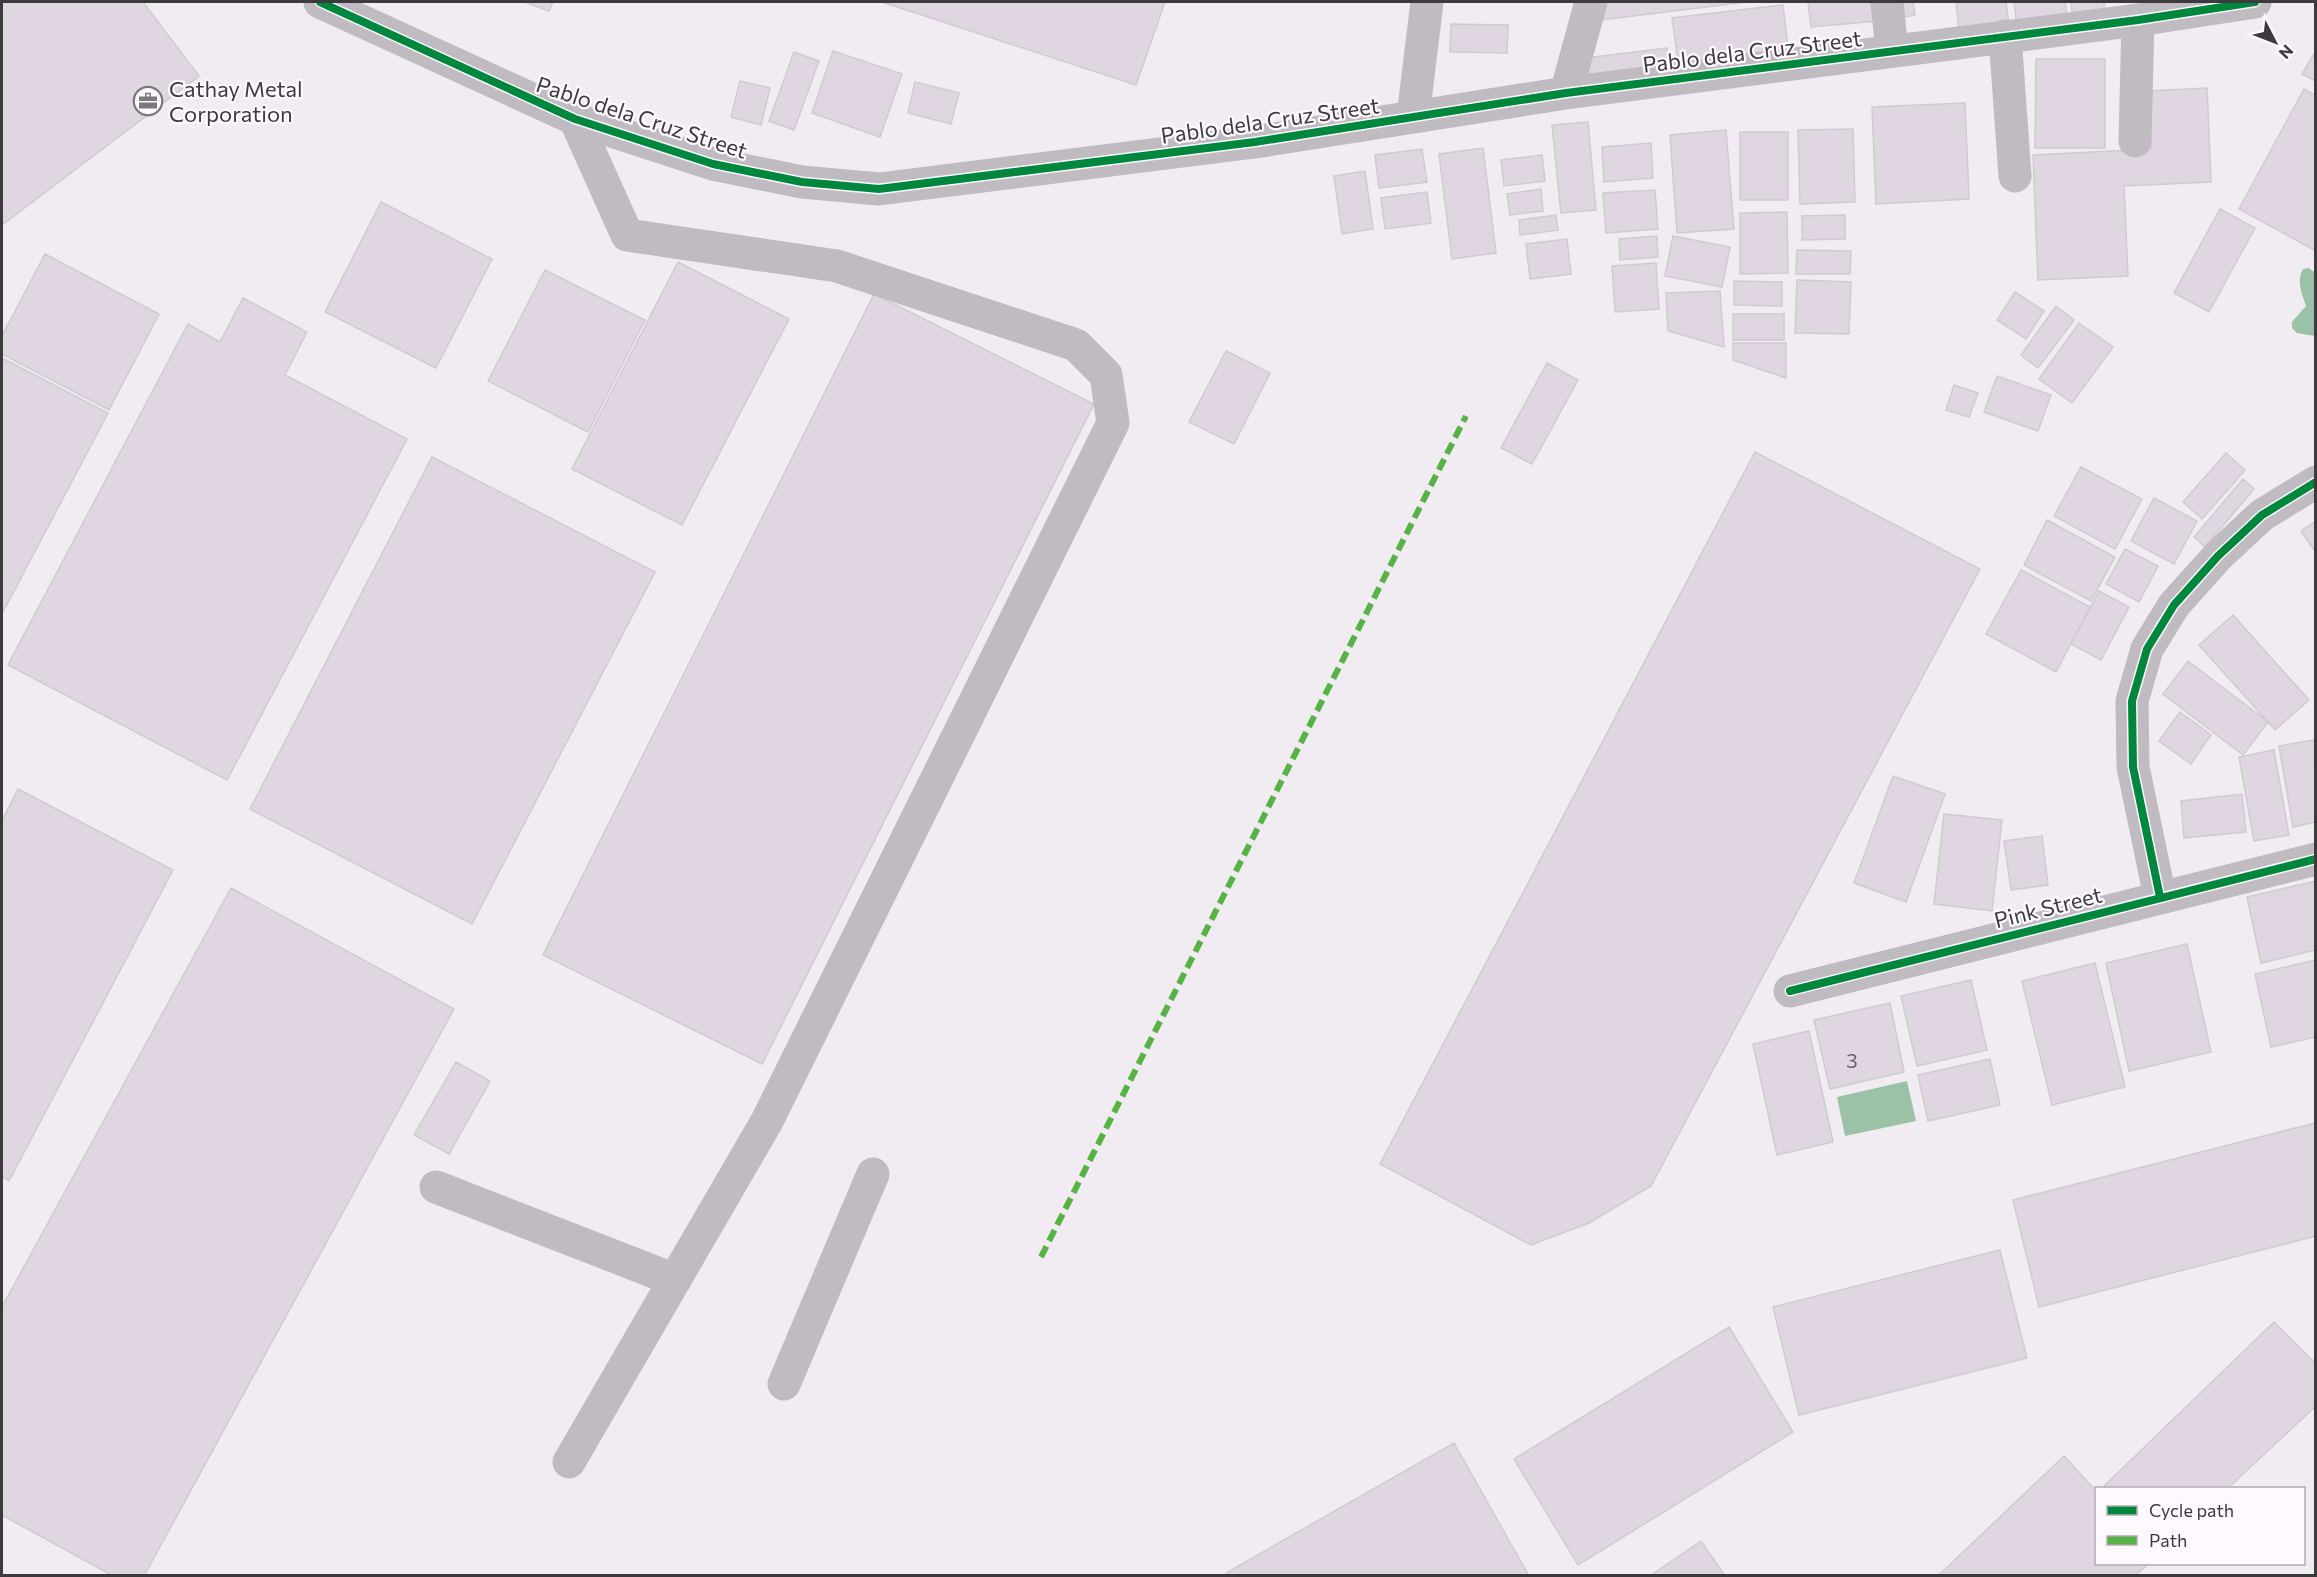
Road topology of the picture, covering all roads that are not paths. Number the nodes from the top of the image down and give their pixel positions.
1 (320, 2) edge
2 (1427, 2) edge
3 (1591, 2) edge
4 (1887, 2) edge
5 (2255, 2) edge
6 (2138, 20) junction
7 (2005, 36) junction
8 (1892, 51) junction
9 (1566, 93) junction
10 (1413, 117) junction
11 (575, 119) junction
12 (2135, 141) dead end
13 (2015, 176) dead end
14 (2316, 482) edge
15 (2316, 859) edge
16 (2160, 897) junction
17 (1790, 991) dead end
18 (873, 1174) dead end
19 (436, 1187) dead end
20 (675, 1280) junction
21 (784, 1384) dead end
22 (569, 1462) dead end

1 - 11 street, Pablo dela Cruz Street
2 - 10 street
3 - 9 street
4 - 8 street
5 - 6 street, Pablo dela Cruz Street
6 - 7 street, Pablo dela Cruz Street
6 - 12 street
7 - 8 street, Pablo dela Cruz Street
7 - 13 street
8 - 9 street, Pablo dela Cruz Street
9 - 10 street, Pablo dela Cruz Street
10 - 11 street, Pablo dela Cruz Street
11 - 20 street
14 - 16 street
15 - 16 street, Pink Street
16 - 17 street, Pink Street
18 - 21 street
19 - 20 street
20 - 22 street

